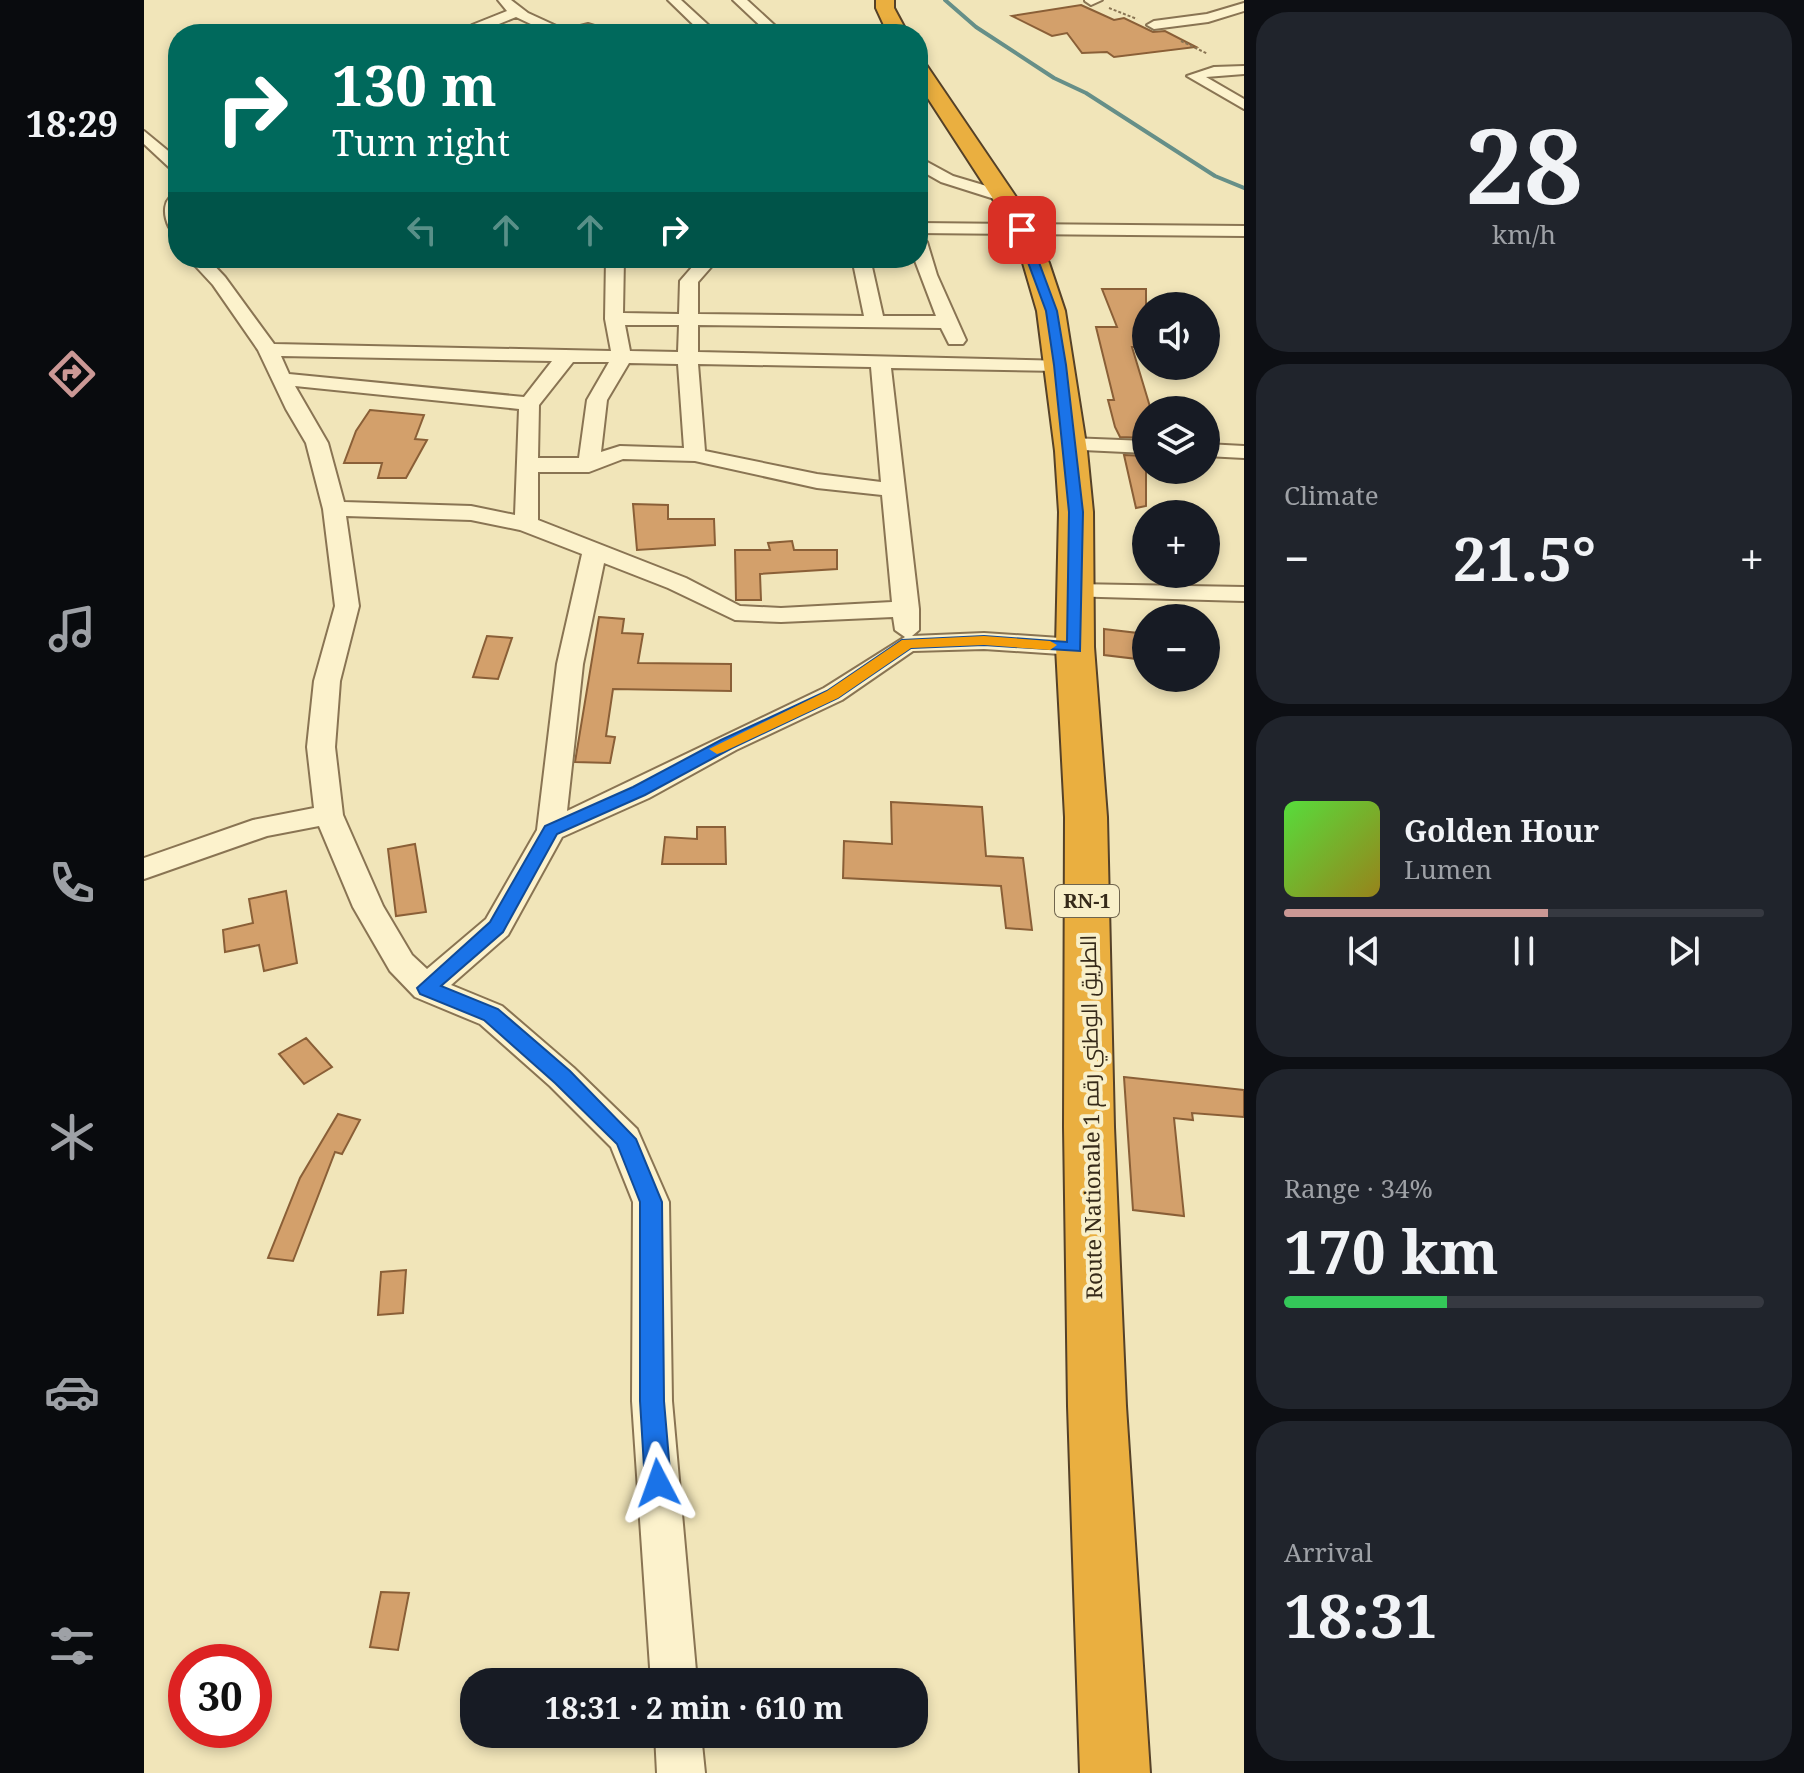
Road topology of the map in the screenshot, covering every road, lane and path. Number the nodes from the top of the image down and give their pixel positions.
1 (504, 0) edge
2 (674, 0) edge
3 (739, 0) edge
4 (885, 0) edge
5 (1215, 0) edge
6 (1241, 9) edge
7 (513, 13) junction
8 (487, 24) edge
9 (547, 24) edge
10 (700, 24) edge
11 (766, 24) edge
12 (893, 24) edge
13 (1154, 25) dead end
14 (1244, 70) edge
15 (928, 82) edge
16 (1244, 105) edge
17 (144, 136) edge
18 (168, 158) edge
19 (928, 168) edge
20 (1013, 213) junction
21 (928, 226) edge
22 (1244, 231) edge
23 (207, 268) edge
24 (615, 268) edge
25 (701, 268) edge
26 (863, 268) edge
27 (926, 268) edge
28 (614, 319) junction
29 (687, 319) junction
30 (875, 322) junction
31 (949, 322) junction
32 (268, 350) junction
33 (567, 356) junction
34 (622, 357) junction
35 (688, 360) junction
36 (880, 362) junction
37 (965, 364) junction
38 (1060, 365) junction
39 (282, 379) junction
40 (529, 404) junction
41 (1070, 444) junction
42 (1132, 446) edge
43 (1220, 451) edge
44 (1244, 452) edge
45 (695, 455) junction
46 (530, 465) junction
47 (589, 465) junction
48 (894, 490) junction
49 (334, 509) junction
50 (526, 524) junction
51 (595, 549) junction
52 (1074, 591) junction
53 (1244, 594) edge
54 (907, 609) junction
55 (907, 644) junction
56 (1075, 647) junction
57 (329, 815) junction
58 (551, 830) junction
59 (144, 869) edge
60 (426, 988) junction
61 (673, 1668) edge
62 (679, 1748) edge
63 (681, 1773) edge
64 (1115, 1773) edge

1 - 7 street
2 - 10 street
3 - 11 street
4 - 12 highway
5 - 6 street
6 - 13 street
7 - 8 street
7 - 9 street
14 - 16 street
15 - 20 highway, Route Nationale الطريق الوطني رقم 1 / RN-1
17 - 18 street
19 - 20 street
20 - 21 street
20 - 22 street
20 - 38 highway, Route Nationale الطريق الوطني رقم 1 / RN-1
23 - 32 street
24 - 28 street
25 - 29 street
26 - 30 street
27 - 31 street
28 - 29 street
28 - 34 street
29 - 30 street
29 - 35 street
30 - 31 street
31 - 37 street
32 - 33 street
32 - 39 street
33 - 34 street
33 - 40 street
34 - 35 street
34 - 47 street
35 - 36 street
35 - 45 street
36 - 37 street
36 - 48 street
37 - 38 street
38 - 41 highway, Route Nationale الطريق الوطني رقم 1 / RN-1
39 - 40 street
39 - 49 street
40 - 46 street
41 - 42 street
41 - 52 highway, Route Nationale الطريق الوطني رقم 1 / RN-1
43 - 44 street
45 - 47 street
45 - 48 street
46 - 47 street
46 - 50 street
48 - 54 street
49 - 50 street
49 - 57 street
50 - 51 street
51 - 54 street
51 - 58 street
52 - 53 street
52 - 56 highway, Route Nationale الطريق الوطني رقم 1 / RN-1
54 - 55 street
55 - 56 street
55 - 58 street
56 - 64 highway, Route Nationale الطريق الوطني رقم 1 / RN-1
57 - 59 street
57 - 60 street
58 - 60 street
60 - 61 street
62 - 63 street

